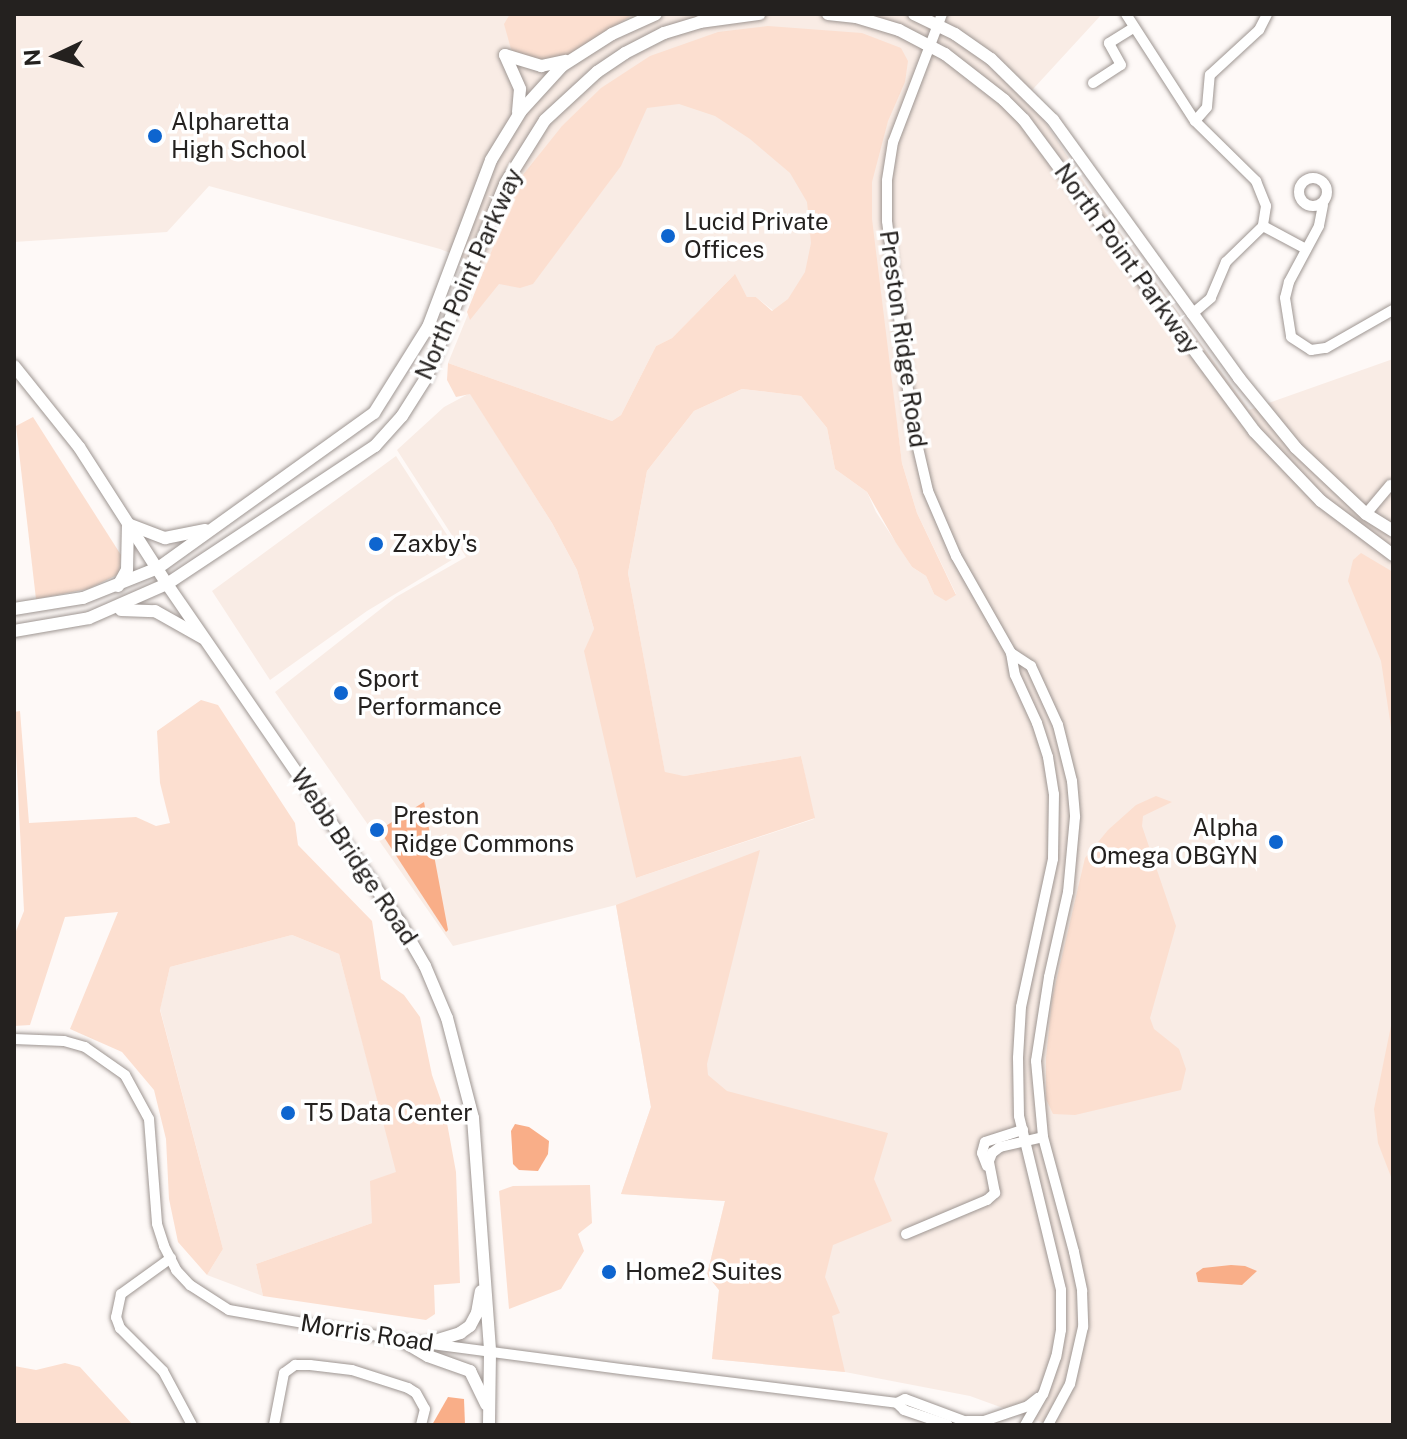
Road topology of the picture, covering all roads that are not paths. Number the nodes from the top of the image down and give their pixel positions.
1 (656, 14) edge
2 (759, 14) edge
3 (828, 14) edge
4 (914, 14) edge
5 (1126, 14) edge
6 (1267, 14) edge
7 (734, 15) edge
8 (939, 18) edge
9 (1133, 28) junction
10 (929, 44) junction
11 (572, 59) junction
12 (1093, 83) dead end
13 (1195, 121) junction
14 (513, 123) junction
15 (1323, 205) dead end
16 (1263, 226) junction
17 (1306, 249) junction
18 (1393, 310) edge
19 (1192, 314) junction
20 (14, 366) edge
21 (1390, 485) dead end
22 (1366, 514) junction
23 (128, 524) junction
24 (217, 527) junction
25 (1393, 531) edge
26 (1393, 555) edge
27 (158, 568) junction
28 (167, 584) junction
29 (118, 587) junction
30 (14, 609) edge
31 (110, 611) junction
32 (14, 631) edge
33 (207, 641) junction
34 (1011, 653) junction
35 (14, 1039) edge
36 (1024, 1136) junction
37 (1043, 1137) junction
38 (906, 1234) dead end
39 (171, 1258) junction
40 (484, 1260) junction
41 (401, 1340) junction
42 (428, 1343) junction
43 (490, 1352) junction
44 (1043, 1394) junction
45 (897, 1403) junction
46 (1056, 1411) junction
47 (490, 1419) edge
48 (970, 1423) edge
49 (192, 1425) edge
50 (274, 1425) edge
51 (421, 1425) edge
52 (948, 1425) edge
53 (1025, 1425) edge
54 (1048, 1425) edge
55 (1055, 1425) edge

1 - 11 street, North Point Parkway
2 - 7 street, North Point Parkway
3 - 10 street, North Point Parkway
4 - 8 street, North Point Parkway
5 - 9 street
6 - 13 street
7 - 28 street, North Point Parkway
8 - 10 street, Preston Ridge Road
8 - 19 street, North Point Parkway
9 - 12 street
9 - 13 street
10 - 26 street, North Point Parkway
10 - 34 street, Preston Ridge Road
11 - 14 street, North Point Parkway
11 - 14 street
13 - 16 street
14 - 24 street, North Point Parkway
15 - 17 street
16 - 17 street
16 - 19 street
17 - 18 street
19 - 22 street, North Point Parkway
20 - 23 street, Webb Bridge Road
21 - 22 street
22 - 25 street, North Point Parkway
23 - 24 street
23 - 27 street, Webb Bridge Road
23 - 29 street
24 - 27 street, North Point Parkway
27 - 28 street, Webb Bridge Road
27 - 29 street, North Point Parkway
28 - 31 street, North Point Parkway
28 - 33 street, Webb Bridge Road
29 - 30 street, North Point Parkway
31 - 32 street, North Point Parkway
31 - 33 street
33 - 40 street, Webb Bridge Road
34 - 36 street, Preston Ridge Road
34 - 37 street, Preston Ridge Road
35 - 39 street, Morris Road
36 - 37 street
36 - 38 street
36 - 44 street, Preston Ridge Road
37 - 46 street, Preston Ridge Road
39 - 41 street, Morris Road
39 - 49 street
40 - 42 street
40 - 43 street, Webb Bridge Road
41 - 42 street, Morris Road
41 - 47 street
42 - 43 street, Morris Road
43 - 45 street, Morris Road
43 - 47 street, Webb Bridge Road
44 - 48 street
44 - 53 street, Preston Ridge Road
45 - 48 street, Morris Road
45 - 52 street, Morris Road
46 - 54 street, Preston Ridge Road
46 - 55 street
50 - 51 street

